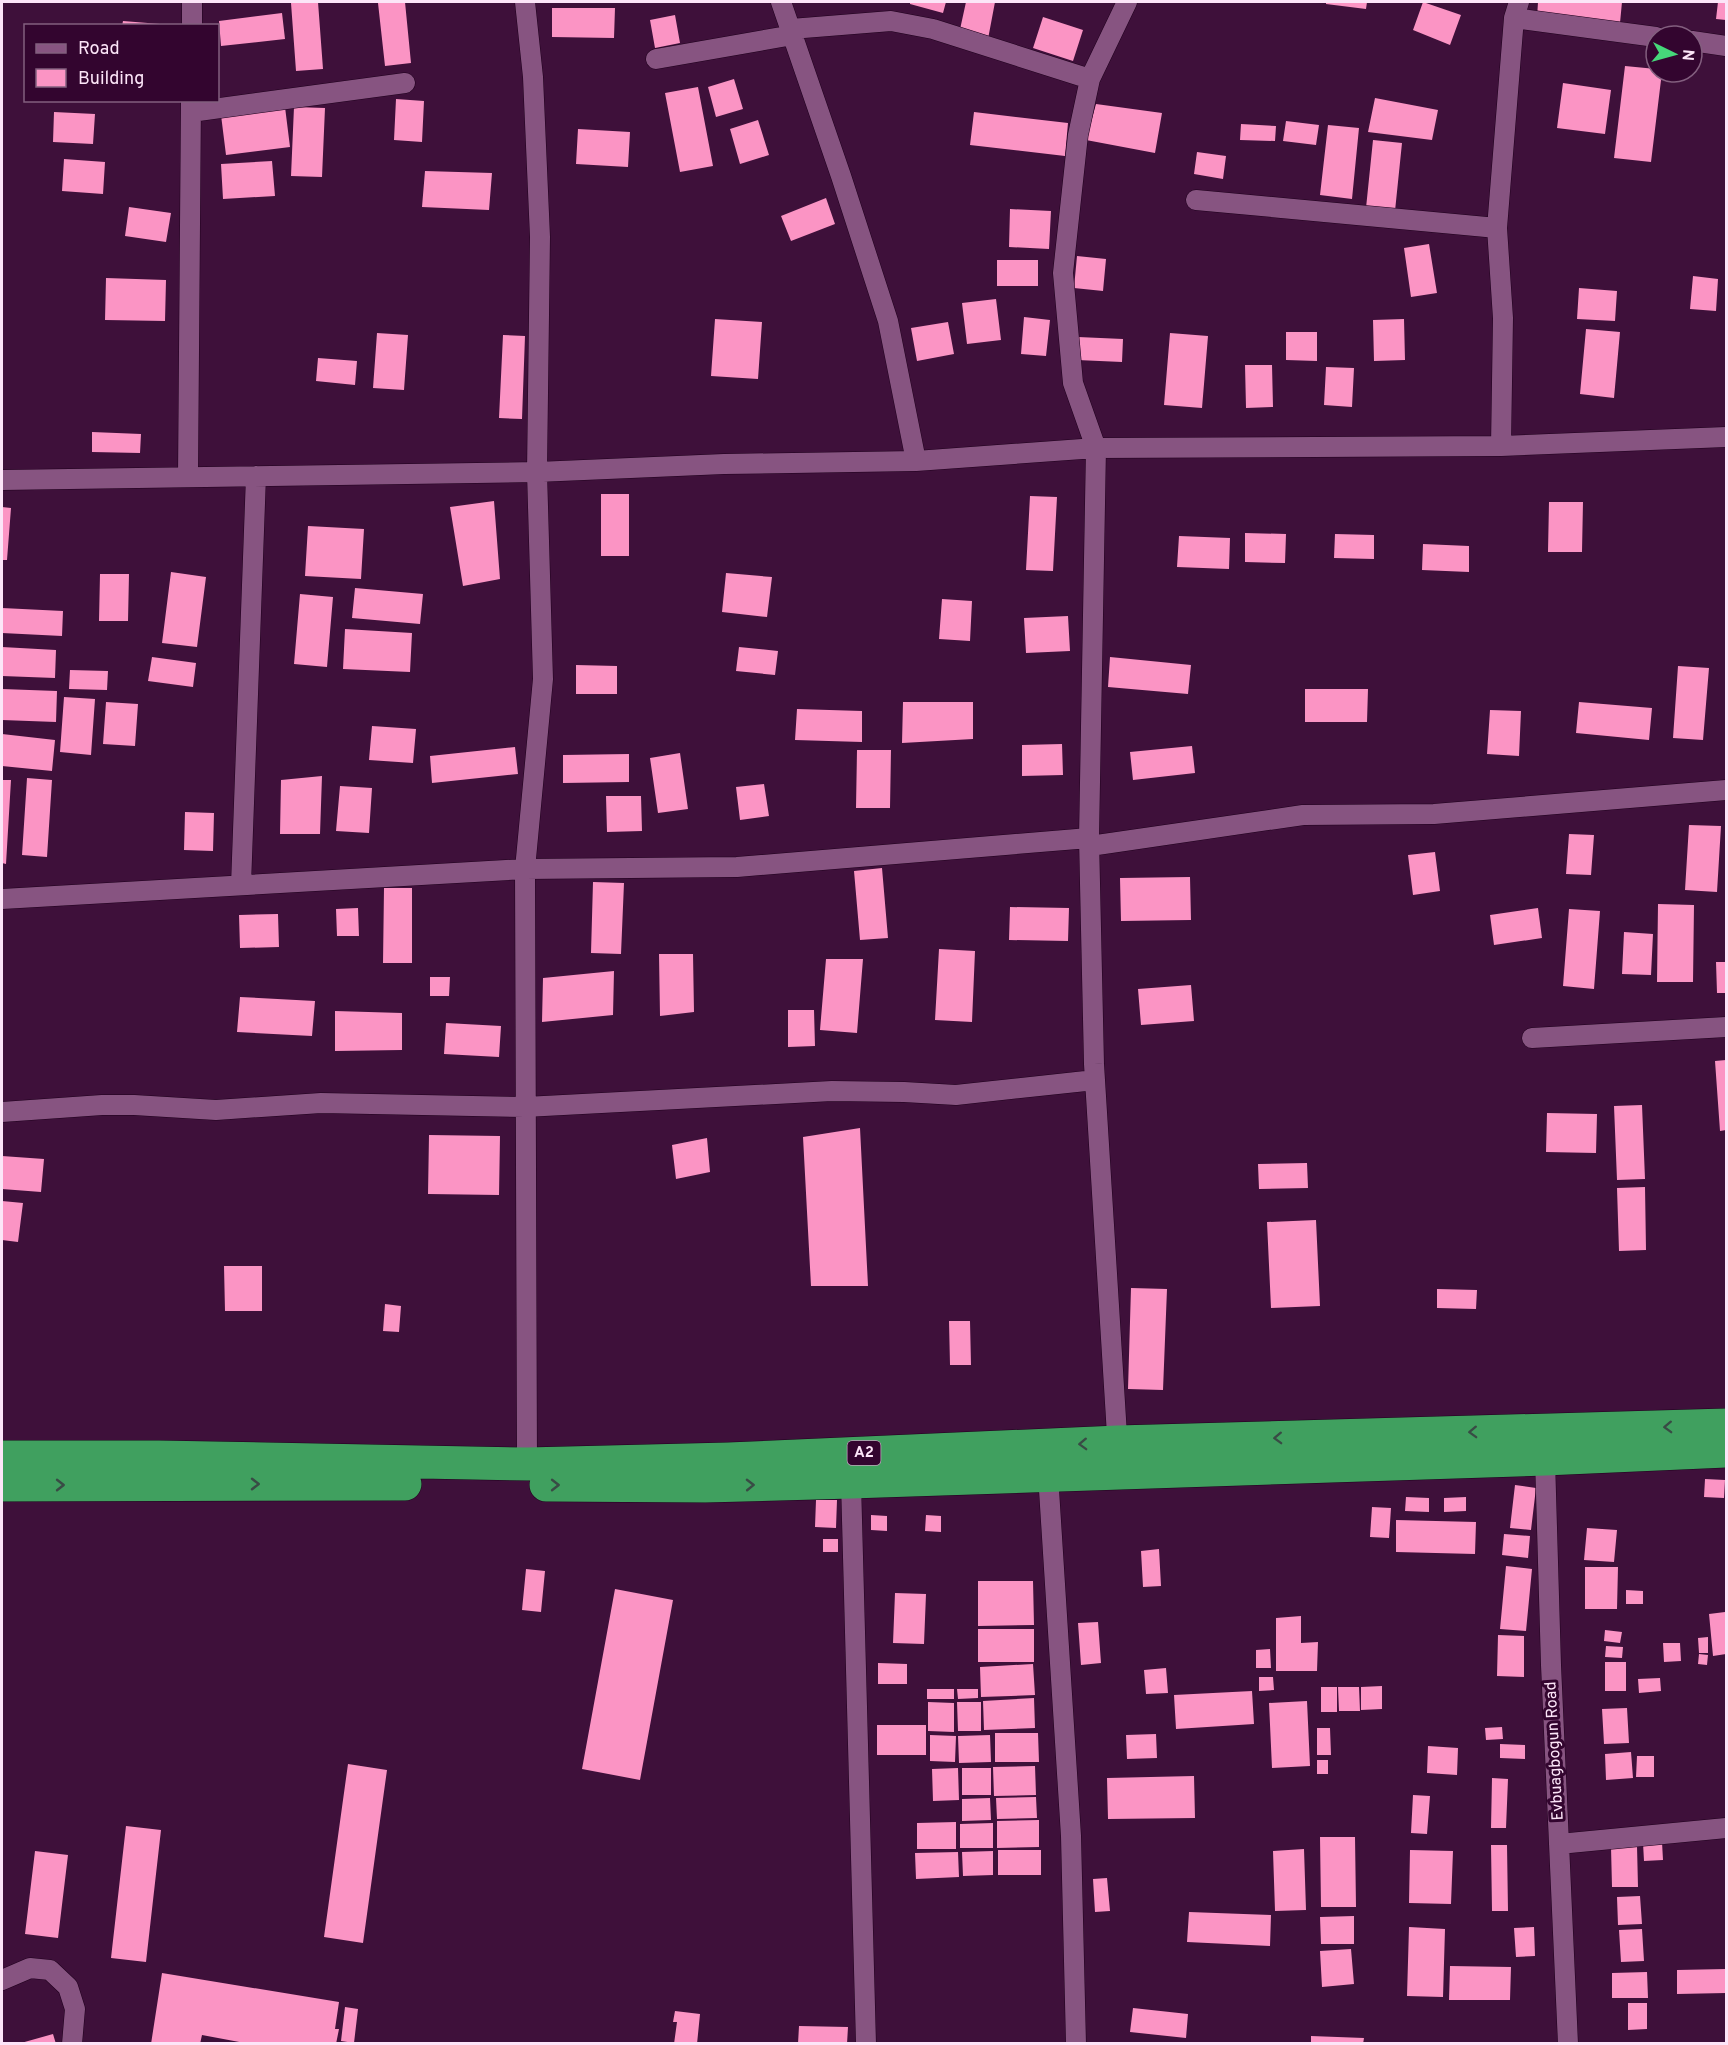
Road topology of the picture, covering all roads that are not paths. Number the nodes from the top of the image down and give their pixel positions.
1 (192, 2) edge
2 (525, 2) edge
3 (781, 2) edge
4 (1127, 2) edge
5 (1517, 10) edge
6 (192, 24) edge
7 (792, 32) junction
8 (1644, 34) edge
9 (1704, 43) edge
10 (1726, 46) edge
11 (656, 59) dead end
12 (1090, 80) junction
13 (405, 83) dead end
14 (191, 106) edge
15 (1196, 200) dead end
16 (1497, 228) junction
17 (1726, 437) edge
18 (1501, 446) junction
19 (1096, 448) junction
20 (916, 461) junction
21 (537, 472) junction
22 (256, 476) junction
23 (188, 477) junction
24 (2, 480) edge
25 (1726, 790) edge
26 (1090, 842) junction
27 (525, 869) junction
28 (241, 885) junction
29 (2, 899) edge
30 (1726, 1027) edge
31 (1532, 1038) dead end
32 (1095, 1080) junction
33 (525, 1107) junction
34 (2, 1112) edge
35 (1726, 1425) edge
36 (1726, 1451) edge
37 (2, 1457) edge
38 (1119, 1457) junction
39 (1545, 1459) junction
40 (526, 1464) junction
41 (1048, 1474) junction
42 (851, 1482) junction
43 (2, 1485) edge
44 (1726, 1828) edge
45 (1559, 1844) junction
46 (2, 1980) edge
47 (72, 2043) edge
48 (866, 2043) edge
49 (1076, 2043) edge
50 (1568, 2043) edge

1 - 6 street
2 - 21 street
3 - 7 street
4 - 12 street
5 - 8 street
5 - 16 street
7 - 11 street
7 - 12 street
7 - 20 street
9 - 10 street
12 - 19 street
13 - 14 street
14 - 23 street
15 - 16 street
16 - 18 street
17 - 18 street
18 - 19 street
19 - 20 street
19 - 26 street
20 - 21 street
21 - 22 street
21 - 27 street
22 - 23 street
22 - 28 street
23 - 24 street
25 - 26 street
26 - 27 street
26 - 32 street
27 - 28 street
27 - 33 street
28 - 29 street
30 - 31 street
32 - 33 street
32 - 38 street
33 - 34 street
33 - 40 street
35 -> 38 highway, A2
36 - 39 highway, A2
37 - 40 highway, A2
38 - 39 highway, A2
38 -> 40 highway, A2
38 - 41 highway, A2
39 - 45 street, Evbuagbogun Road
41 - 42 highway, A2
41 - 49 street
43 -> 42 highway, A2
42 - 48 street
44 - 45 street
45 - 50 street, Evbuagbogun Road
46 - 47 street

